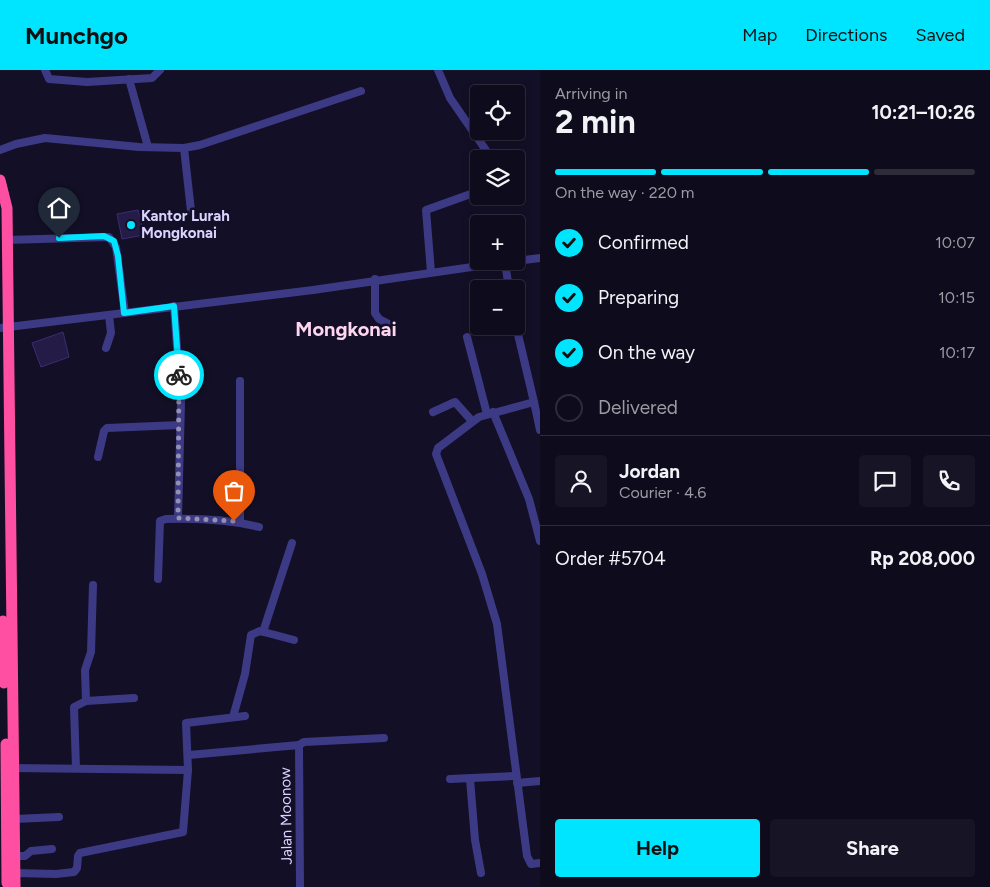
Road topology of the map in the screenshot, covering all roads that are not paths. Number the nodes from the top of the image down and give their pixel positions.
1 (46, 70) edge
2 (160, 70) edge
3 (438, 70) edge
4 (129, 79) junction
5 (361, 91) dead end
6 (148, 147) junction
7 (184, 148) junction
8 (0, 150) edge
9 (486, 150) edge
10 (0, 180) edge
11 (470, 194) edge
12 (191, 210) dead end
13 (7, 240) junction
14 (540, 258) edge
15 (525, 260) edge
16 (470, 267) edge
17 (431, 272) junction
18 (374, 280) junction
19 (174, 306) junction
20 (124, 313) junction
21 (109, 315) junction
22 (387, 323) dead end
23 (2, 327) edge
24 (518, 335) edge
25 (467, 337) dead end
26 (106, 348) dead end
27 (240, 381) dead end
28 (536, 404) edge
29 (433, 412) dead end
30 (490, 413) junction
31 (472, 421) junction
32 (180, 425) junction
33 (540, 430) edge
34 (98, 457) dead end
35 (178, 518) junction
36 (240, 522) junction
37 (259, 527) dead end
38 (540, 541) edge
39 (292, 543) dead end
40 (158, 580) dead end
41 (93, 585) dead end
42 (264, 632) junction
43 (294, 640) dead end
44 (2, 647) edge
45 (134, 698) dead end
46 (86, 701) junction
47 (244, 716) dead end
48 (234, 717) junction
49 (384, 738) dead end
50 (299, 745) junction
51 (188, 755) junction
52 (6, 767) edge
53 (76, 768) junction
54 (188, 770) junction
55 (450, 779) dead end
56 (470, 779) junction
57 (517, 779) junction
58 (540, 781) edge
59 (58, 817) dead end
60 (7, 822) edge
61 (3, 847) edge
62 (52, 849) dead end
63 (15, 856) junction
64 (540, 863) edge
65 (14, 873) junction
66 (481, 873) dead end
67 (7, 887) edge
68 (15, 887) edge
69 (300, 887) edge

1 - 4 street
2 - 4 street
3 - 9 street
4 - 6 street
5 - 7 street
6 - 7 street
6 - 8 street
7 - 12 street
10 - 13 highway
11 - 17 street
13 - 20 street
13 - 23 highway
14 - 15 street
16 - 17 street
17 - 18 street
18 - 19 street
18 - 22 street
19 - 20 street
19 - 32 street
20 - 21 street
21 - 23 street
21 - 26 street
23 - 44 highway
23 - 52 highway
24 - 28 street
25 - 30 street
27 - 36 street
28 - 30 street
28 - 33 street
29 - 31 street
30 - 31 street
30 - 38 street
31 - 57 street
32 - 34 street
32 - 35 street
35 - 36 street
35 - 40 street
36 - 37 street
39 - 42 street
41 - 46 street
42 - 43 street
42 - 48 street
44 - 52 highway
45 - 46 street
46 - 53 street
47 - 48 street
48 - 51 street
49 - 50 street
50 - 51 street
50 - 69 street, Jalan Moonow
51 - 54 street
52 - 53 street
52 - 60 highway
53 - 54 street
54 - 65 street
55 - 56 street
56 - 57 street
56 - 66 street
57 - 58 street
57 - 64 street
59 - 60 street
60 - 61 highway
60 - 63 highway
61 - 67 highway
62 - 63 street
63 - 65 highway
65 - 68 highway

